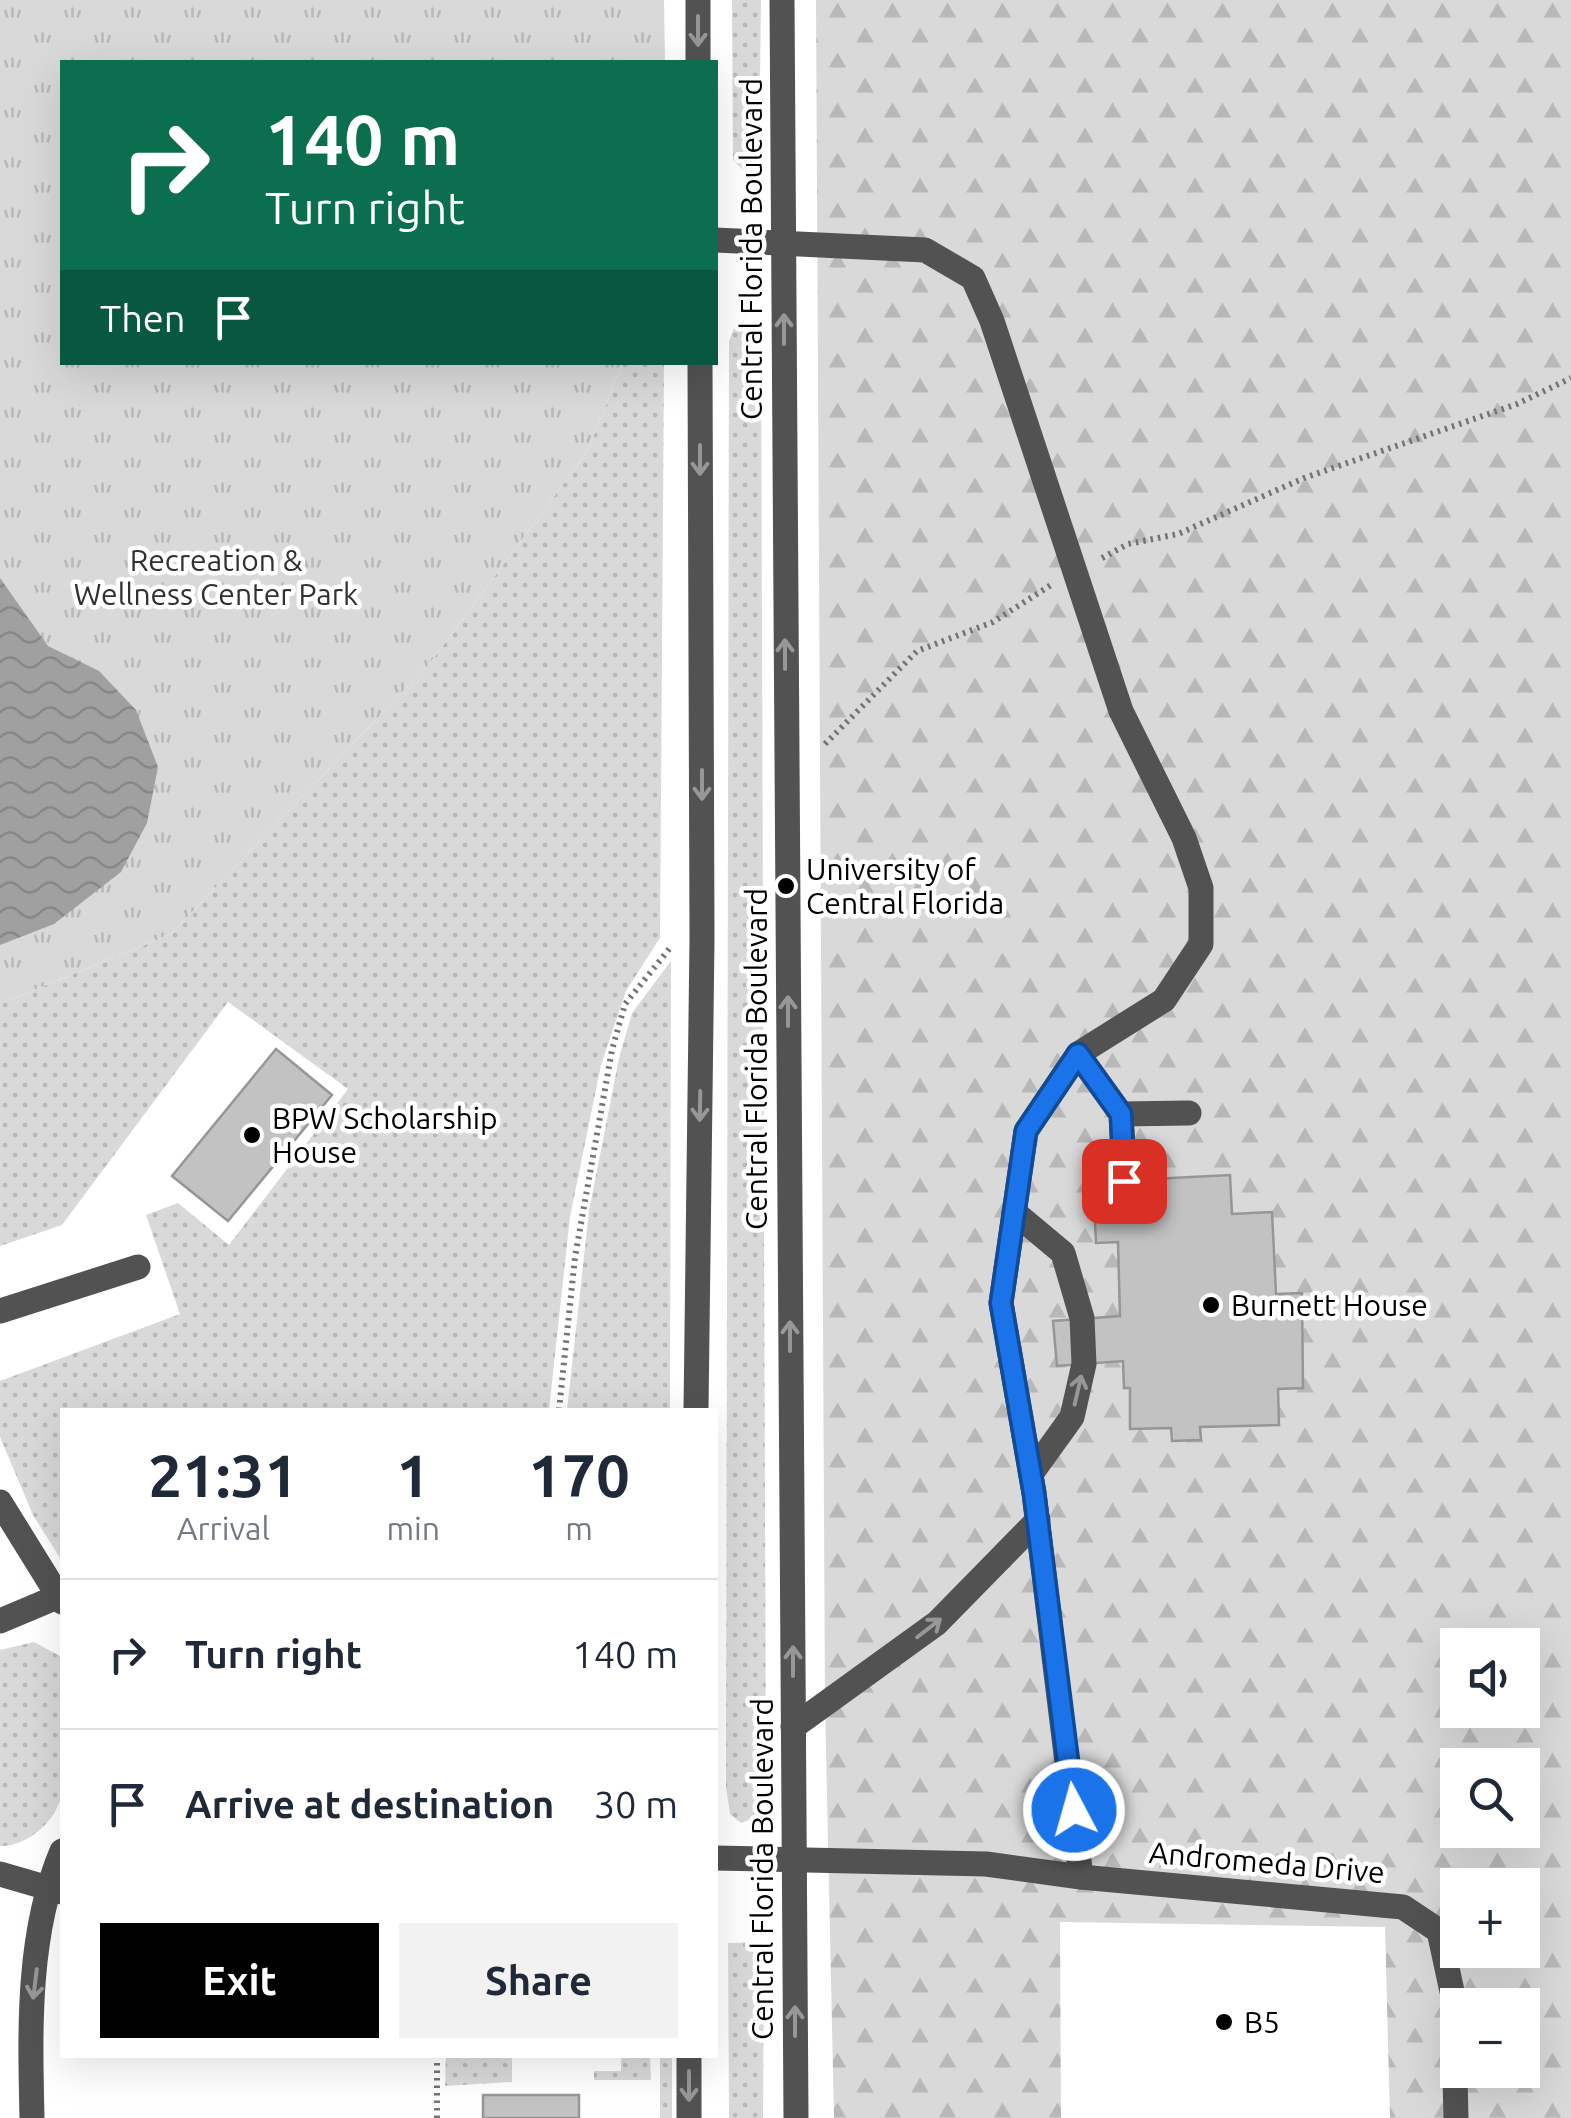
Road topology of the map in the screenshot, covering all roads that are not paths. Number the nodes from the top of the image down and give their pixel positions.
1 (698, 0) edge
2 (782, 0) edge
3 (698, 60) edge
4 (718, 240) edge
5 (784, 240) junction
6 (700, 365) edge
7 (1078, 1054) junction
8 (1189, 1113) dead end
9 (1121, 1114) junction
10 (1124, 1181) dead end
11 (1014, 1212) junction
12 (138, 1266) dead end
13 (0, 1311) edge
14 (696, 1408) edge
15 (1031, 1474) junction
16 (0, 1502) edge
17 (1038, 1520) junction
18 (60, 1599) edge
19 (0, 1621) edge
20 (794, 1727) junction
21 (718, 1858) edge
22 (794, 1861) junction
23 (60, 1862) edge
24 (0, 1874) edge
25 (1081, 1877) junction
26 (55, 1890) edge
27 (689, 2058) edge
28 (32, 2118) edge
29 (689, 2118) edge
30 (796, 2118) edge
31 (1456, 2118) edge

1 -> 3 street, Central Florida Boulevard
2 - 5 street, Central Florida Boulevard
4 - 5 street
5 - 7 street
20 -> 5 street, Central Florida Boulevard
6 -> 14 street, Central Florida Boulevard
7 - 9 street
7 - 11 street
8 - 9 street
9 - 10 street
11 - 15 street
15 -> 11 street
12 - 13 street
15 - 17 street
16 - 18 street
20 -> 17 street
17 - 25 street
18 - 19 street
20 - 22 street, Central Florida Boulevard
21 - 22 street, Andromeda Drive
22 - 25 street, Andromeda Drive
30 -> 22 street, Central Florida Boulevard
23 - 26 street
24 - 26 street
25 - 31 street, Andromeda Drive
26 -> 28 street
27 -> 29 street

